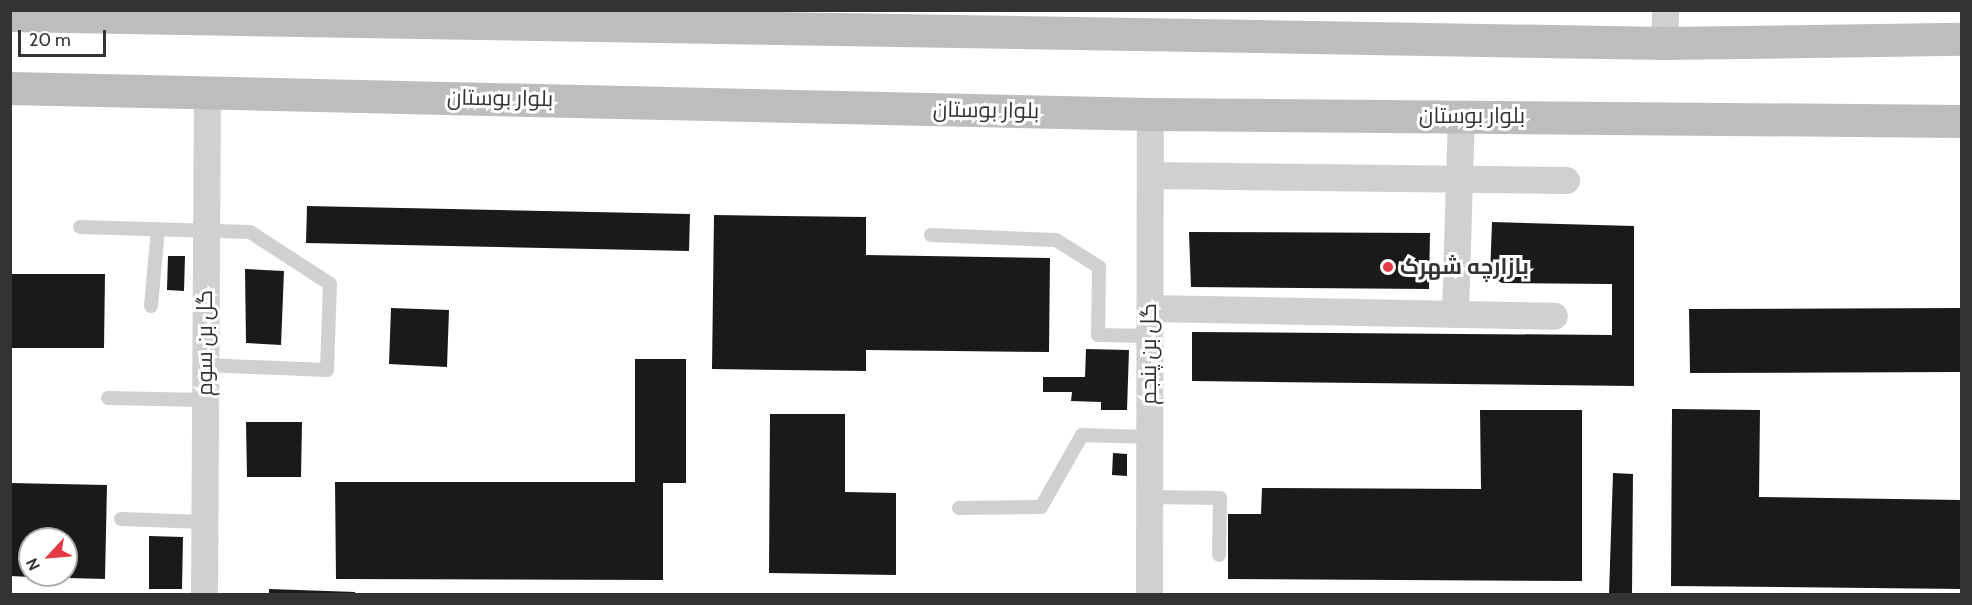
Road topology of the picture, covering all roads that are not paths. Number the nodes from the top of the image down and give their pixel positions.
1 (1665, 10) edge
2 (10, 15) edge
3 (653, 18) edge
4 (1962, 39) edge
5 (1664, 43) junction
6 (10, 88) edge
7 (207, 91) junction
8 (1150, 114) junction
9 (1461, 116) junction
10 (1962, 121) edge
11 (1150, 175) junction
12 (1459, 178) junction
13 (1566, 180) dead end
14 (80, 227) dead end
15 (158, 229) junction
16 (206, 231) junction
17 (930, 235) dead end
18 (151, 306) dead end
19 (1150, 309) junction
20 (1455, 314) junction
21 (1554, 316) dead end
22 (1150, 336) junction
23 (205, 365) junction
24 (108, 398) dead end
25 (205, 400) junction
26 (1149, 437) junction
27 (1149, 497) junction
28 (959, 508) dead end
29 (121, 519) dead end
30 (204, 522) junction
31 (1219, 555) dead end
32 (204, 594) edge
33 (1149, 594) edge

1 - 5 street
2 - 3 street
3 - 5 street
4 - 5 street
6 - 7 street, بلوار بوستان
7 - 8 street, بلوار بوستان
7 - 16 street, گل بن سوم
8 - 9 street, بلوار بوستان
8 - 11 street, گل بن پنجم
9 - 10 street, بلوار بوستان
9 - 12 street
11 - 12 street
11 - 19 street, گل بن پنجم
12 - 13 street
12 - 20 street
14 - 15 lane
15 - 16 lane
15 - 18 lane
16 - 23 street, گل بن سوم
16 - 23 lane
17 - 22 lane
19 - 20 street
19 - 22 street, گل بن پنجم
20 - 21 street
22 - 26 street, گل بن پنجم
23 - 25 street, گل بن سوم
24 - 25 lane
25 - 30 street, گل بن سوم
26 - 27 street, گل بن پنجم
26 - 28 lane
27 - 31 lane
27 - 33 street, گل بن پنجم
29 - 30 lane
30 - 32 street, گل بن سوم

